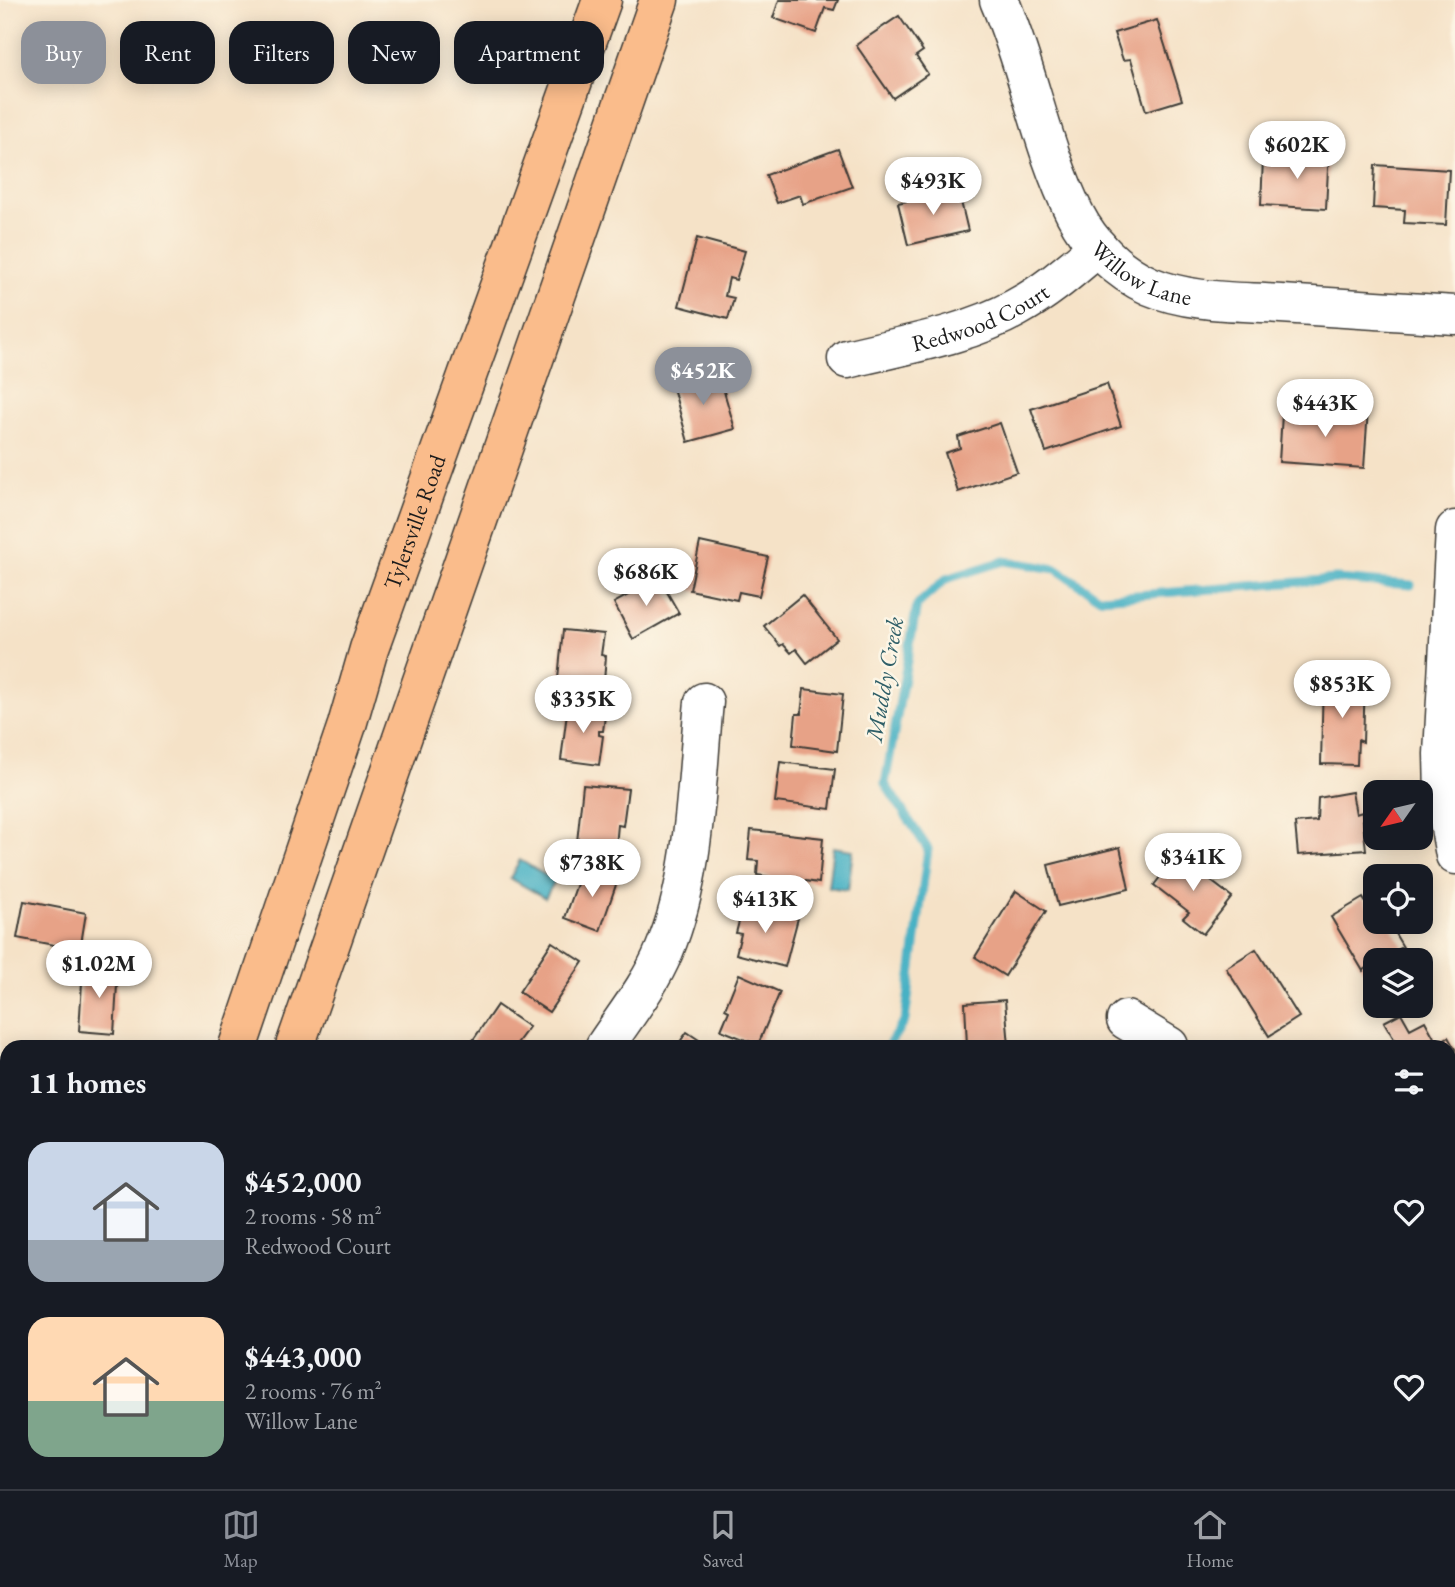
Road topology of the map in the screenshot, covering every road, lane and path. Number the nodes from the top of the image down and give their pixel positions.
1 (601, 0) edge
2 (659, 0) edge
3 (999, 0) edge
4 (1098, 247) junction
5 (1455, 315) edge
6 (847, 359) dead end
7 (1455, 530) edge
8 (704, 702) dead end
9 (1455, 855) edge
10 (1126, 1020) dead end
11 (240, 1040) edge
12 (297, 1040) edge
13 (609, 1040) edge
14 (1159, 1040) edge

1 - 11 main road, Tylersville Road
2 - 12 main road
3 - 4 street, Willow Lane
4 - 5 street, Willow Lane
4 - 6 street, Redwood Court
7 - 9 street
8 - 13 street
10 - 14 street

